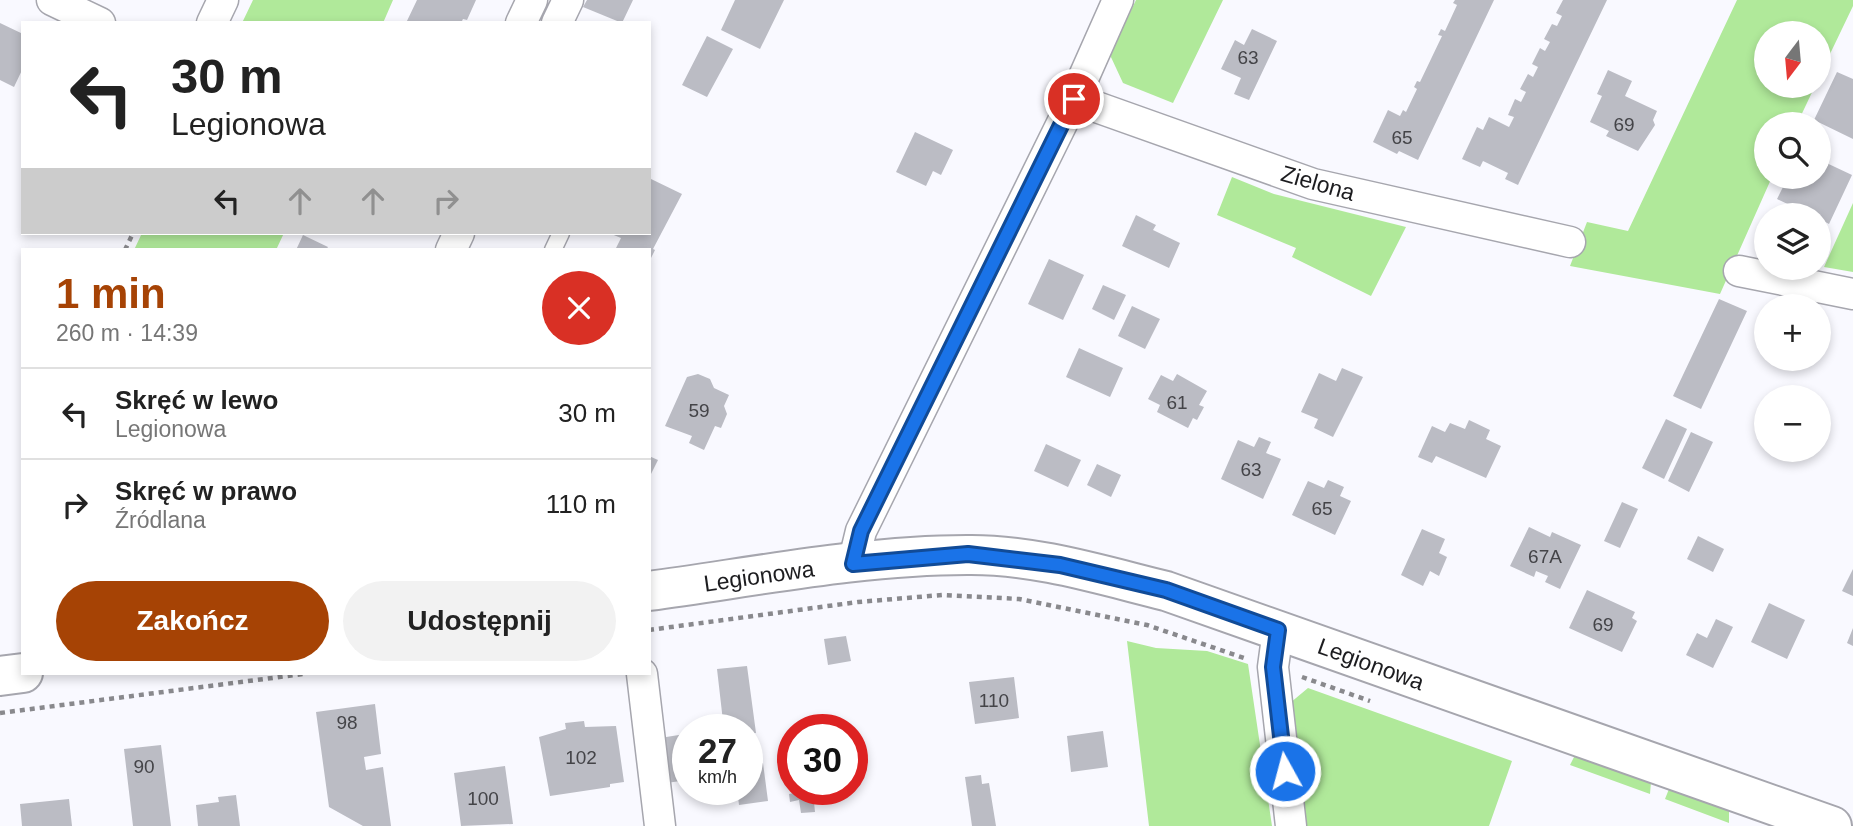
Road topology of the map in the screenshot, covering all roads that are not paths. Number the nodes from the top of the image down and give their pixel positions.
1 (52, 0) edge
2 (223, 0) edge
3 (532, 0) edge
4 (568, 0) edge
5 (1118, 0) edge
6 (96, 21) edge
7 (213, 21) edge
8 (522, 21) edge
9 (558, 21) edge
10 (1074, 99) junction
11 (1570, 242) dead end
12 (1739, 271) dead end
13 (1853, 293) edge
14 (853, 564) junction
15 (651, 591) edge
16 (1278, 630) junction
17 (21, 673) edge
18 (642, 675) edge
19 (0, 676) edge
20 (660, 826) edge
21 (1291, 826) edge
22 (1832, 826) edge

1 - 6 street
2 - 7 street
3 - 8 street
4 - 9 street
5 - 10 street
10 - 11 street, Zielona
10 - 14 street
12 - 13 street
14 - 15 main road, Legionowa
14 - 16 main road, Legionowa
16 - 21 street
16 - 22 main road, Legionowa
17 - 19 main road
18 - 20 street

